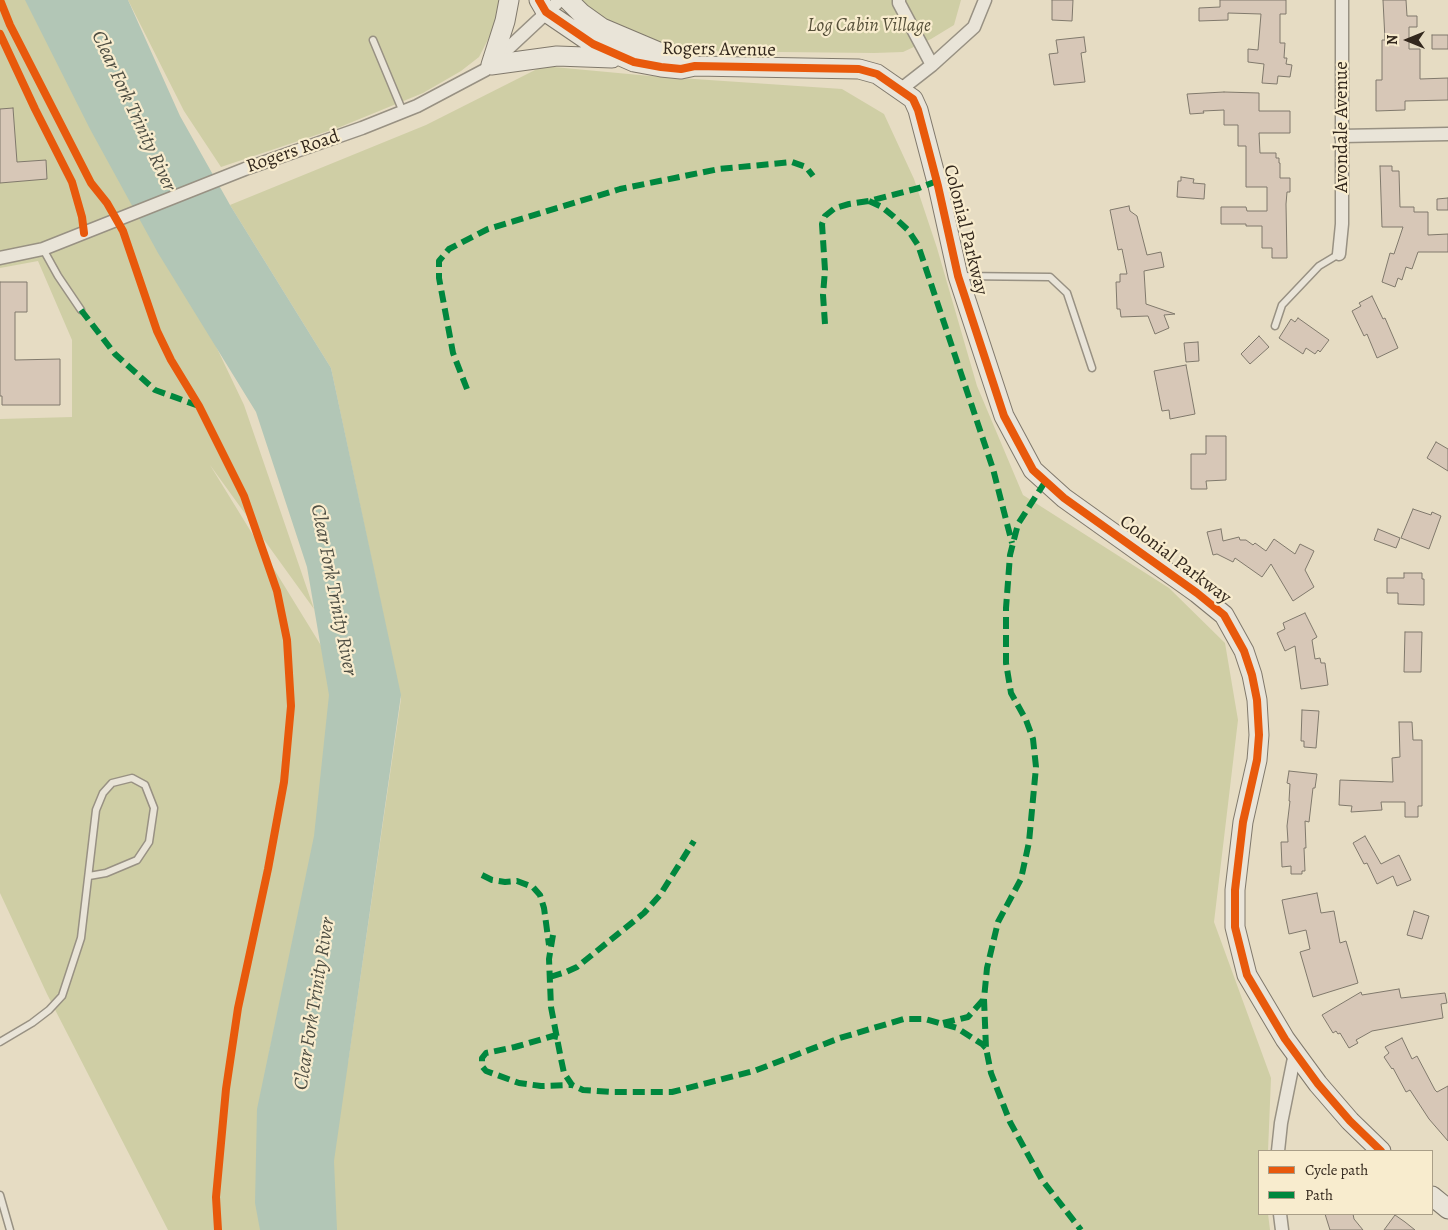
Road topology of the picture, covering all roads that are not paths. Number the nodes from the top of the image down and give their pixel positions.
1 (509, 0) edge
2 (568, 0) edge
3 (899, 0) edge
4 (985, 0) edge
5 (1342, 0) edge
6 (548, 4) edge
7 (373, 40) dead end
8 (625, 58) junction
9 (491, 65) junction
10 (932, 65) junction
11 (695, 66) junction
12 (900, 90) junction
13 (403, 112) junction
14 (1448, 134) edge
15 (1341, 136) junction
16 (43, 249) junction
17 (1339, 254) joint
18 (0, 258) edge
19 (958, 276) junction
20 (81, 310) dead end
21 (1274, 326) dead end
22 (1092, 368) dead end
23 (90, 876) junction
24 (0, 1042) edge
25 (1294, 1053) junction
26 (1278, 1150) edge
27 (1381, 1150) edge
28 (0, 1195) edge
29 (1433, 1197) edge
30 (1448, 1209) edge
31 (1280, 1215) edge
32 (10, 1230) edge
33 (1282, 1230) edge

1 - 9 street
2 - 11 street, Rogers Avenue
3 - 10 street
4 - 10 street
5 - 15 street, Avondale Avenue
6 - 8 street, Rogers Avenue
6 - 9 street, Rogers Road
7 - 13 lane
8 - 9 street
8 - 11 street, Rogers Avenue
9 - 13 street, Rogers Road
10 - 12 street
11 - 12 street, Rogers Avenue
12 - 19 street, Colonial Parkway
13 - 16 street, Rogers Road
14 - 15 street
15 - 17 street, Avondale Avenue
16 - 18 street, Rogers Road
16 - 20 lane
17 - 21 lane
19 - 22 lane
19 - 25 street, Colonial Parkway
23 - 23 lane
23 - 24 lane
25 - 26 street
25 - 27 street, Colonial Parkway
28 - 32 lane
29 - 30 street
31 - 33 street

